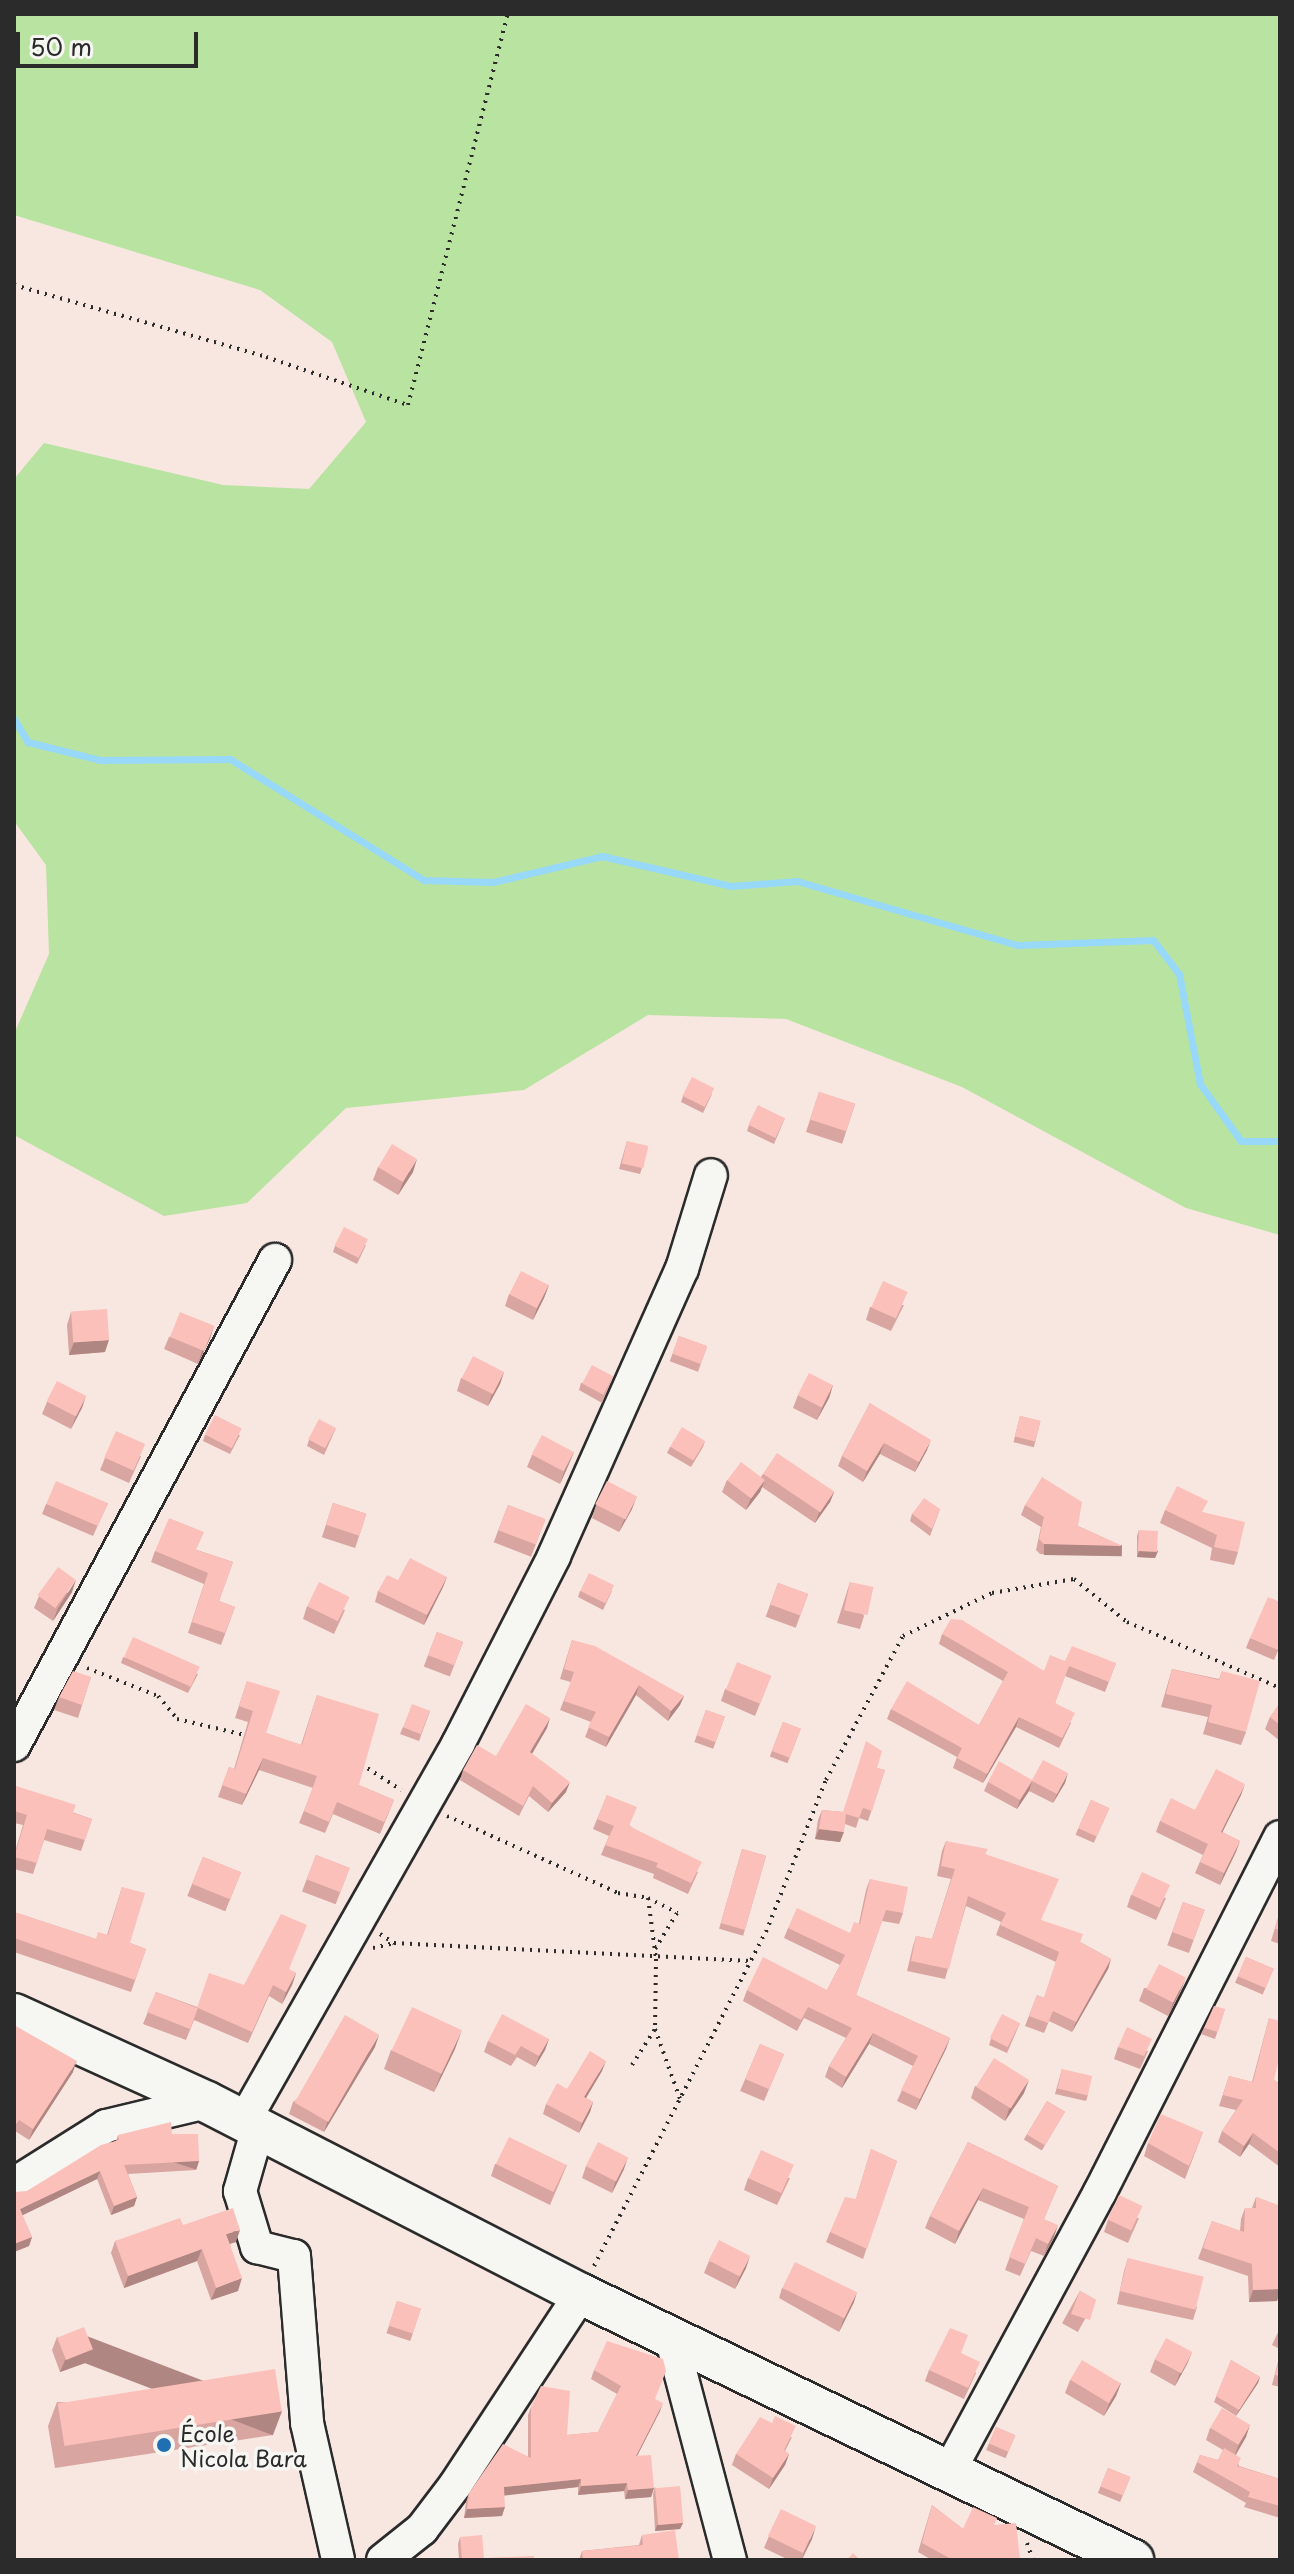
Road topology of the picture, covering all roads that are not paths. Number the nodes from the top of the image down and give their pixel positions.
1 (711, 1175) dead end
2 (275, 1260) dead end
3 (14, 1745) edge
4 (1280, 1837) edge
5 (14, 2014) edge
6 (207, 2102) junction
7 (251, 2125) junction
8 (14, 2184) edge
9 (581, 2294) junction
10 (671, 2337) junction
11 (948, 2473) junction
12 (338, 2560) edge
13 (383, 2560) edge
14 (730, 2560) edge
15 (1133, 2560) edge

1 - 7 street
2 - 3 street
4 - 11 street
5 - 6 main road
6 - 7 main road
6 - 8 street
7 - 9 main road
7 - 12 street
9 - 10 main road
9 - 13 street
10 - 11 main road
10 - 14 street
11 - 15 main road

